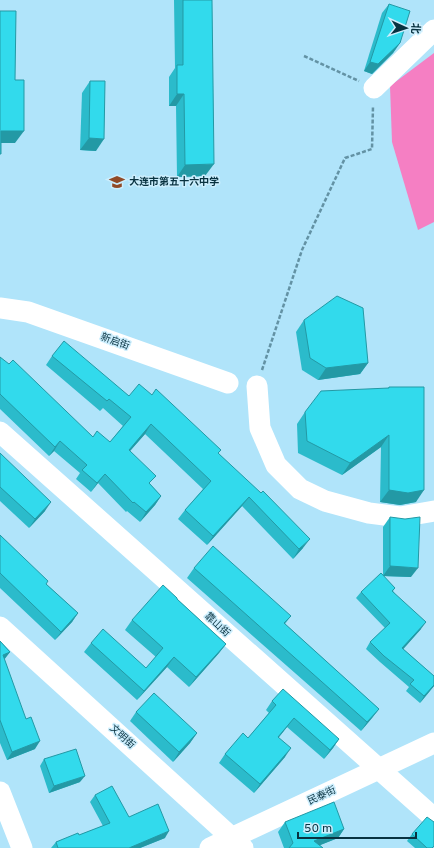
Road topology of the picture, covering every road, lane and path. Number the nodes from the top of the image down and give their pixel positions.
1 (434, 30) edge
2 (304, 56) dead end
3 (374, 88) junction
4 (0, 308) edge
5 (228, 383) dead end
6 (257, 386) joint
7 (0, 432) edge
8 (434, 511) edge
9 (0, 627) edge
10 (434, 743) edge
11 (379, 769) junction
12 (0, 792) edge
13 (434, 818) edge
14 (238, 843) edge
15 (22, 848) edge
16 (210, 848) edge

1 - 3 street
2 - 3 path
3 - 6 path
4 - 5 street, 新启街
6 - 8 street
7 - 11 street, 靠山街
9 - 14 street, 文明街
10 - 11 street, 民泰街
11 - 13 street, 靠山街
11 - 14 street, 民泰街
12 - 15 street
14 - 16 street, 民泰街

